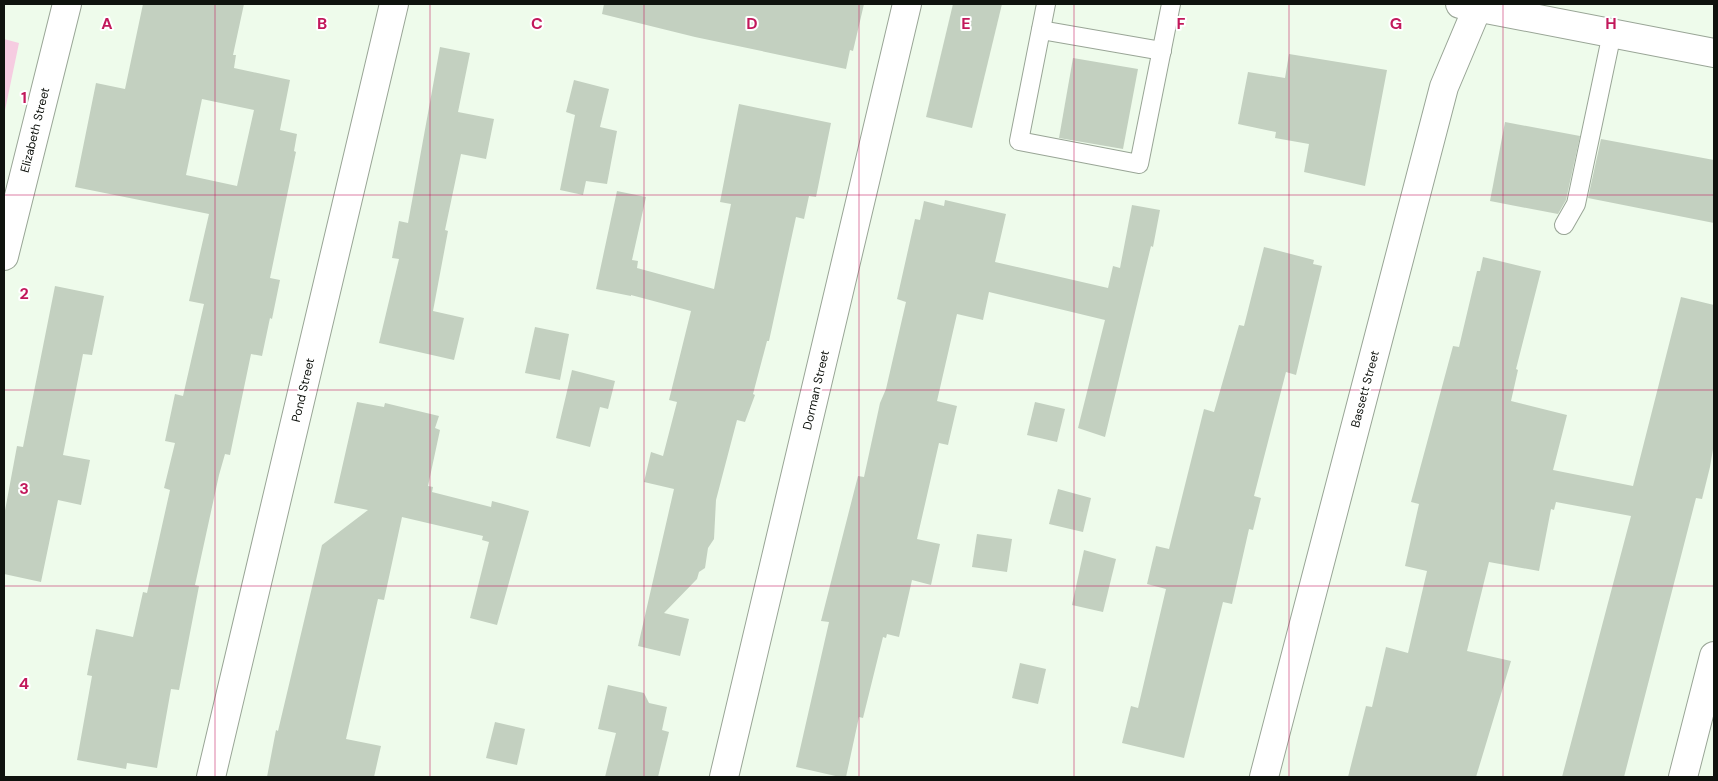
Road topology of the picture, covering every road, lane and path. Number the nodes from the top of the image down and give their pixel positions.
1 (66, 4) edge
2 (394, 4) edge
3 (907, 4) edge
4 (1046, 4) edge
5 (1171, 4) edge
6 (1472, 5) edge
7 (1041, 30) junction
8 (1612, 33) junction
9 (1162, 51) junction
10 (1714, 53) edge
11 (1564, 225) dead end
12 (4, 256) edge
13 (1714, 656) edge
14 (211, 777) edge
15 (724, 777) edge
16 (1264, 777) edge
17 (1683, 777) edge

1 - 12 street, Elizabeth Street
2 - 14 street, Pond Street
3 - 15 street, Dorman Street
4 - 7 lane
5 - 9 lane
6 - 8 street
6 - 16 street, Bassett Street
7 - 9 lane
7 - 9 lane
8 - 10 street
8 - 11 lane
13 - 17 street

